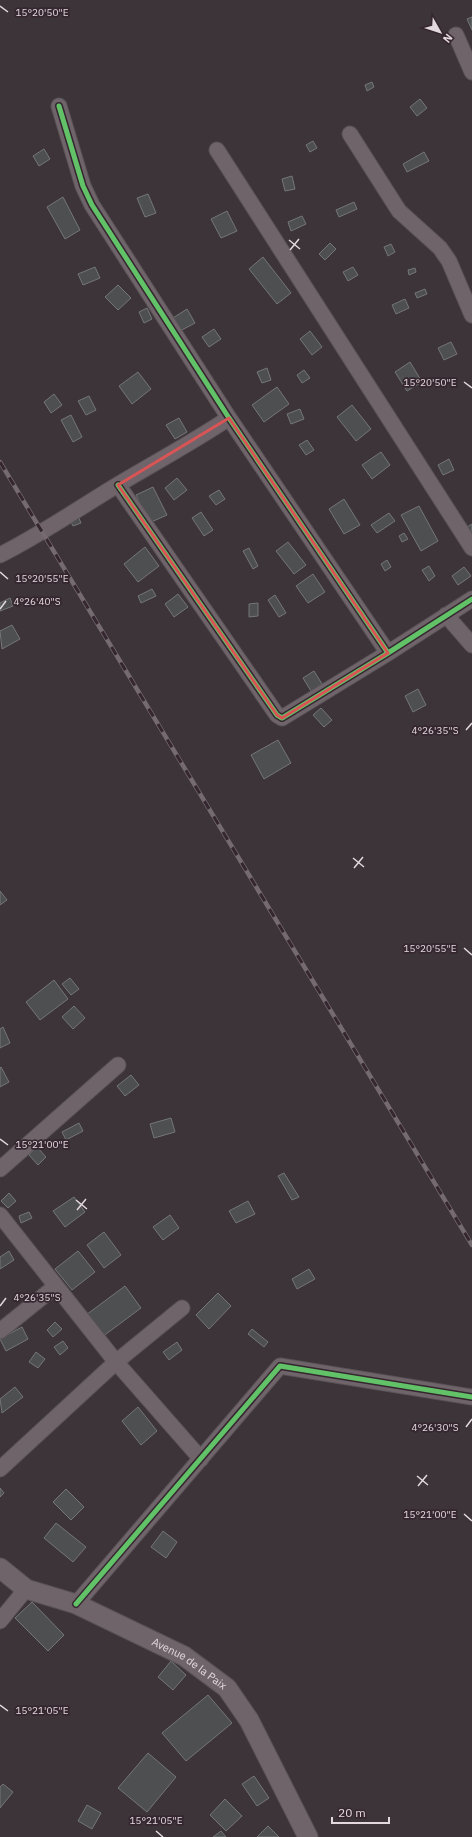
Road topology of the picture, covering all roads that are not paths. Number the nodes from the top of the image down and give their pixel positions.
1 (456, 35) dead end
2 (472, 72) edge
3 (59, 106) dead end
4 (350, 134) dead end
5 (218, 150) dead end
6 (472, 315) edge
7 (229, 418) junction
8 (118, 485) junction
9 (472, 548) edge
10 (0, 555) edge
11 (472, 599) edge
12 (446, 615) junction
13 (472, 645) edge
14 (388, 654) junction
15 (118, 1065) dead end
16 (0, 1169) edge
17 (0, 1215) edge
18 (56, 1286) junction
19 (182, 1308) dead end
20 (0, 1331) edge
21 (116, 1362) junction
22 (472, 1397) edge
23 (201, 1459) junction
24 (0, 1470) edge
25 (0, 1568) edge
26 (26, 1589) junction
27 (76, 1604) junction
28 (0, 1621) edge
29 (308, 1837) edge

1 - 2 street
3 - 7 street
4 - 6 street
5 - 9 street
7 - 8 street
7 - 14 street
8 - 10 street
8 - 14 street
11 - 12 street
12 - 13 street
12 - 14 street
15 - 16 street
17 - 18 street
18 - 20 street
18 - 21 street
19 - 21 street
21 - 23 street
21 - 24 street
22 - 23 street
23 - 27 street
25 - 26 street, Avenue de la Paix
26 - 27 street, Avenue de la Paix
26 - 28 street
27 - 29 street, Avenue de la Paix

